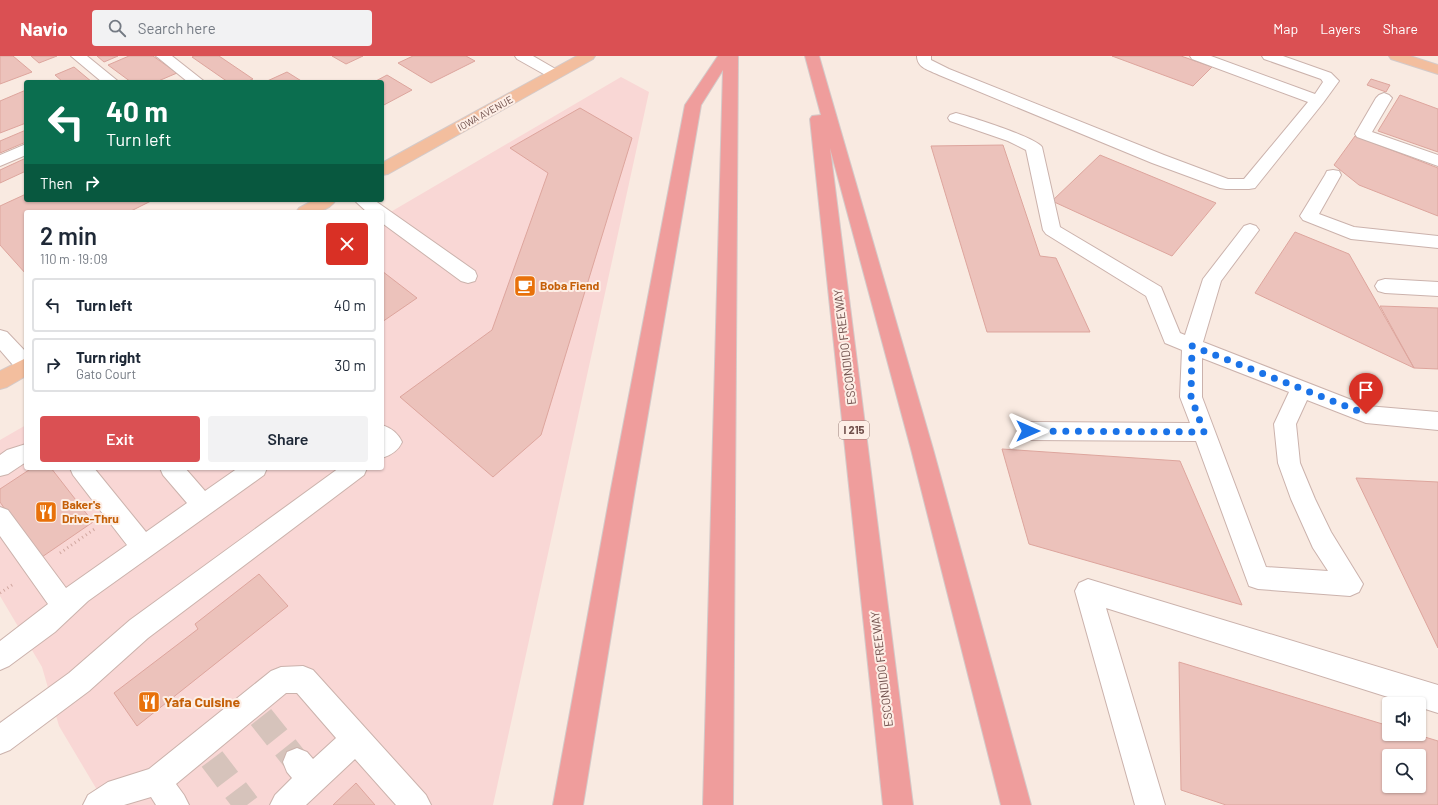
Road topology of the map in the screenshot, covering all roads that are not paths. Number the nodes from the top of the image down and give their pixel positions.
1 (78, 56) edge
2 (163, 56) edge
3 (522, 56) edge
4 (588, 56) edge
5 (725, 56) edge
6 (732, 56) edge
7 (811, 56) edge
8 (924, 56) edge
9 (1197, 56) edge
10 (1269, 56) edge
11 (1396, 56) edge
12 (1438, 70) edge
13 (554, 74) junction
14 (108, 80) edge
15 (188, 80) edge
16 (1384, 98) dead end
17 (1318, 100) junction
18 (956, 118) dead end
19 (24, 150) edge
20 (0, 161) edge
21 (1438, 161) edge
22 (384, 169) edge
23 (1333, 175) dead end
24 (323, 202) edge
25 (366, 202) edge
26 (309, 210) edge
27 (376, 210) edge
28 (384, 215) edge
29 (1250, 230) dead end
30 (1438, 242) edge
31 (468, 276) dead end
32 (1385, 286) dead end
33 (1438, 289) edge
34 (0, 337) edge
35 (1182, 342) junction
36 (24, 364) edge
37 (24, 367) edge
38 (0, 381) edge
39 (1300, 389) junction
40 (1438, 421) edge
41 (1028, 431) dead end
42 (1204, 432) junction
43 (384, 436) edge
44 (384, 447) edge
45 (24, 454) edge
46 (0, 466) edge
47 (83, 470) edge
48 (173, 470) edge
49 (253, 470) edge
50 (353, 470) edge
51 (203, 505) junction
52 (0, 517) edge
53 (143, 547) junction
54 (64, 606) junction
55 (0, 657) edge
56 (1438, 699) edge
57 (356, 739) junction
58 (0, 740) edge
59 (157, 781) junction
60 (98, 805) edge
61 (174, 805) edge
62 (285, 805) edge
63 (416, 805) edge
64 (568, 805) edge
65 (718, 805) edge
66 (898, 805) edge
67 (1016, 805) edge
68 (1150, 805) edge

1 - 14 street
2 - 15 street
3 - 13 street
4 - 13 main road, IOWA AVENUE
5 - 64 highway
6 - 65 highway
7 - 66 highway, ESCONDIDO FREEWAY / I 215
7 - 67 highway
8 - 17 street
9 - 17 street
10 - 17 street
11 - 12 main road
13 - 22 main road, IOWA AVENUE
16 - 21 street
18 - 35 street
19 - 20 street
23 - 30 street
24 - 26 main road
25 - 27 street
28 - 31 street
29 - 35 street
32 - 33 street
34 - 36 street
35 - 39 street
35 - 42 street
37 - 38 main road
39 - 40 street
39 - 42 street
41 - 42 street
43 - 44 street
45 - 46 street
47 - 53 street
48 - 51 street
49 - 51 street
50 - 58 street
51 - 53 street
52 - 54 street
53 - 54 street
54 - 55 street
56 - 68 street
57 - 59 street
57 - 62 street
57 - 63 street
59 - 60 street
59 - 61 street

